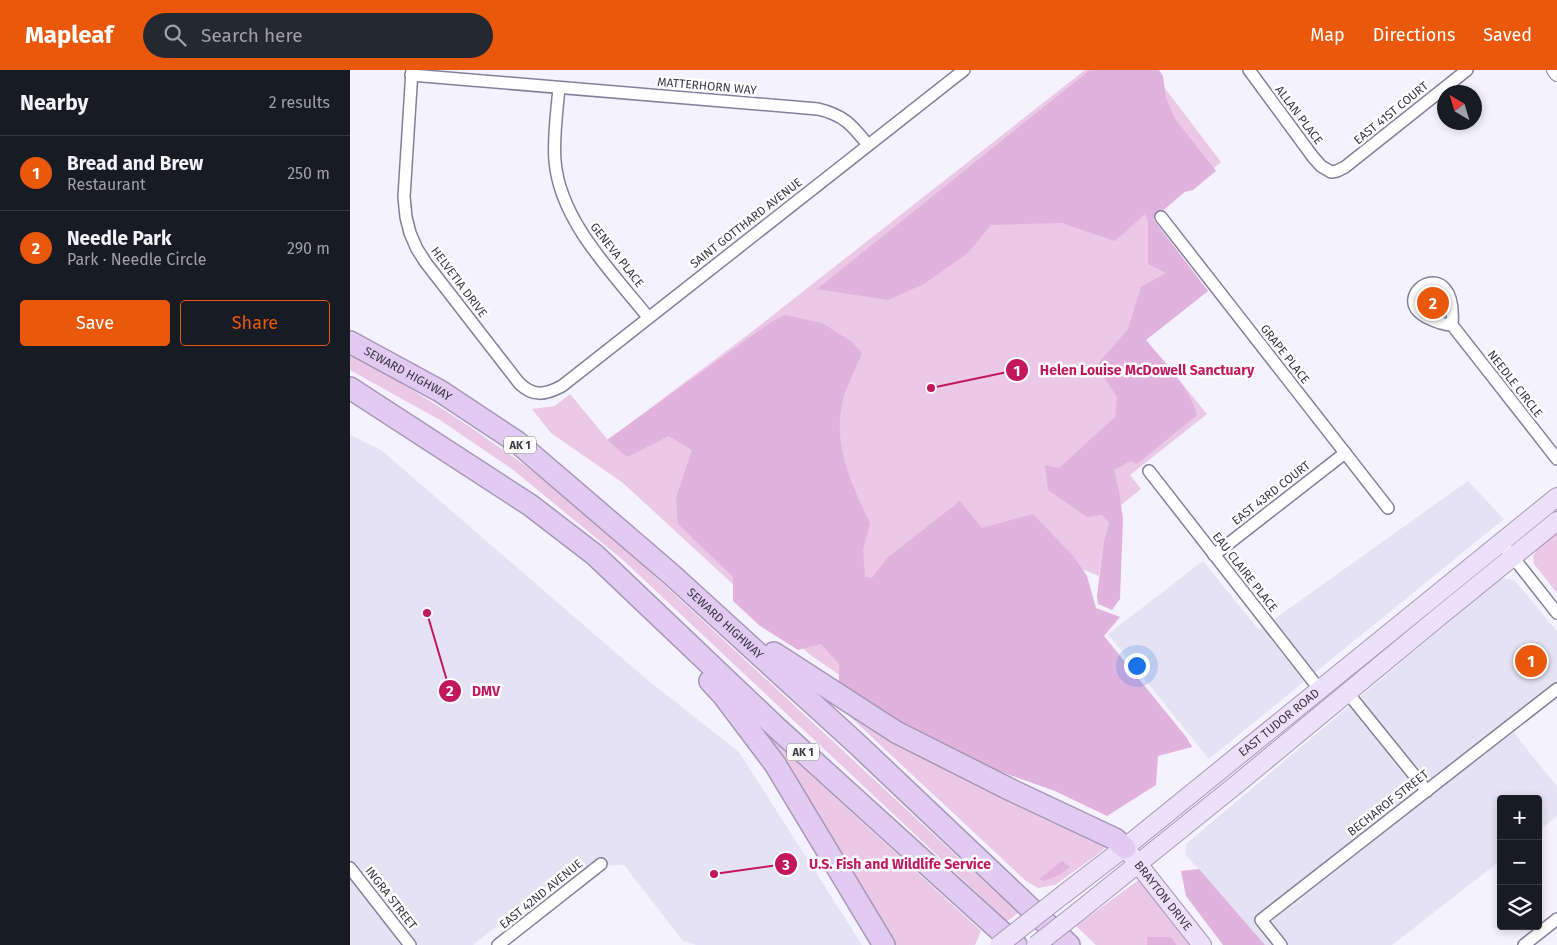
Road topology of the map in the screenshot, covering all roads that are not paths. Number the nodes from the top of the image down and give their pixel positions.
1 (964, 70) edge
2 (1248, 70) edge
3 (1467, 70) edge
4 (1554, 70) edge
5 (412, 73) edge
6 (1557, 74) edge
7 (559, 88) junction
8 (868, 145) junction
9 (1331, 172) joint
10 (1160, 217) dead end
11 (648, 317) junction
12 (1452, 325) dead end
13 (350, 342) edge
14 (350, 388) edge
15 (542, 393) joint
16 (1345, 453) junction
17 (1557, 459) edge
18 (1149, 471) dead end
19 (1557, 497) edge
20 (1388, 508) dead end
21 (1557, 522) edge
22 (1501, 542) junction
23 (595, 555) junction
24 (1214, 555) junction
25 (1512, 556) junction
26 (672, 575) junction
27 (1557, 613) edge
28 (1557, 689) edge
29 (1320, 690) junction
30 (1347, 692) junction
31 (1427, 791) junction
32 (1125, 848) junction
33 (601, 864) dead end
34 (1138, 864) junction
35 (350, 868) edge
36 (1557, 919) edge
37 (410, 945) edge
38 (498, 945) edge
39 (884, 945) edge
40 (999, 945) edge
41 (1016, 945) edge
42 (1036, 945) edge
43 (1069, 945) edge
44 (1202, 945) edge
45 (1282, 945) edge
46 (1524, 945) edge

1 - 8 street, SAINT GOTTHARD AVENUE
2 - 9 street, ALLAN PLACE
3 - 9 street, EAST 41ST COURT
4 - 6 street
5 - 7 street, MATTERHORN WAY
5 - 15 street, HELVETIA DRIVE
7 - 8 street, MATTERHORN WAY
7 - 11 street, GENEVA PLACE
8 - 11 street, SAINT GOTTHARD AVENUE
10 - 16 street, GRAPE PLACE
11 - 15 street, SAINT GOTTHARD AVENUE
12 - 17 street, NEEDLE CIRCLE
13 - 26 highway, SEWARD HIGHWAY / AK 1
14 - 23 highway, AK 1
16 - 20 street, GRAPE PLACE
16 - 24 street, EAST 43RD COURT
18 - 24 street, EAU CLAIRE PLACE
19 - 22 main road, EAST TUDOR ROAD
21 - 25 main road, EAST TUDOR ROAD
22 - 25 street
22 - 29 main road, EAST TUDOR ROAD
23 - 39 highway
23 - 41 highway, AK 1
24 - 29 street, EAU CLAIRE PLACE
25 - 27 street
25 - 30 main road, EAST TUDOR ROAD
26 - 32 highway
26 - 43 highway, SEWARD HIGHWAY / AK 1
28 - 31 street, BECHAROF STREET
29 - 32 main road, EAST TUDOR ROAD
30 - 31 street
30 - 34 main road, EAST TUDOR ROAD
31 - 45 street, BECHAROF STREET
32 - 34 main road, BRAYTON DRIVE
32 - 40 main road, EAST TUDOR ROAD, bridge
33 - 38 street, EAST 42ND AVENUE
34 - 42 main road, EAST TUDOR ROAD, bridge
34 - 44 main road, BRAYTON DRIVE
35 - 37 street, INGRA STREET
36 - 46 street

